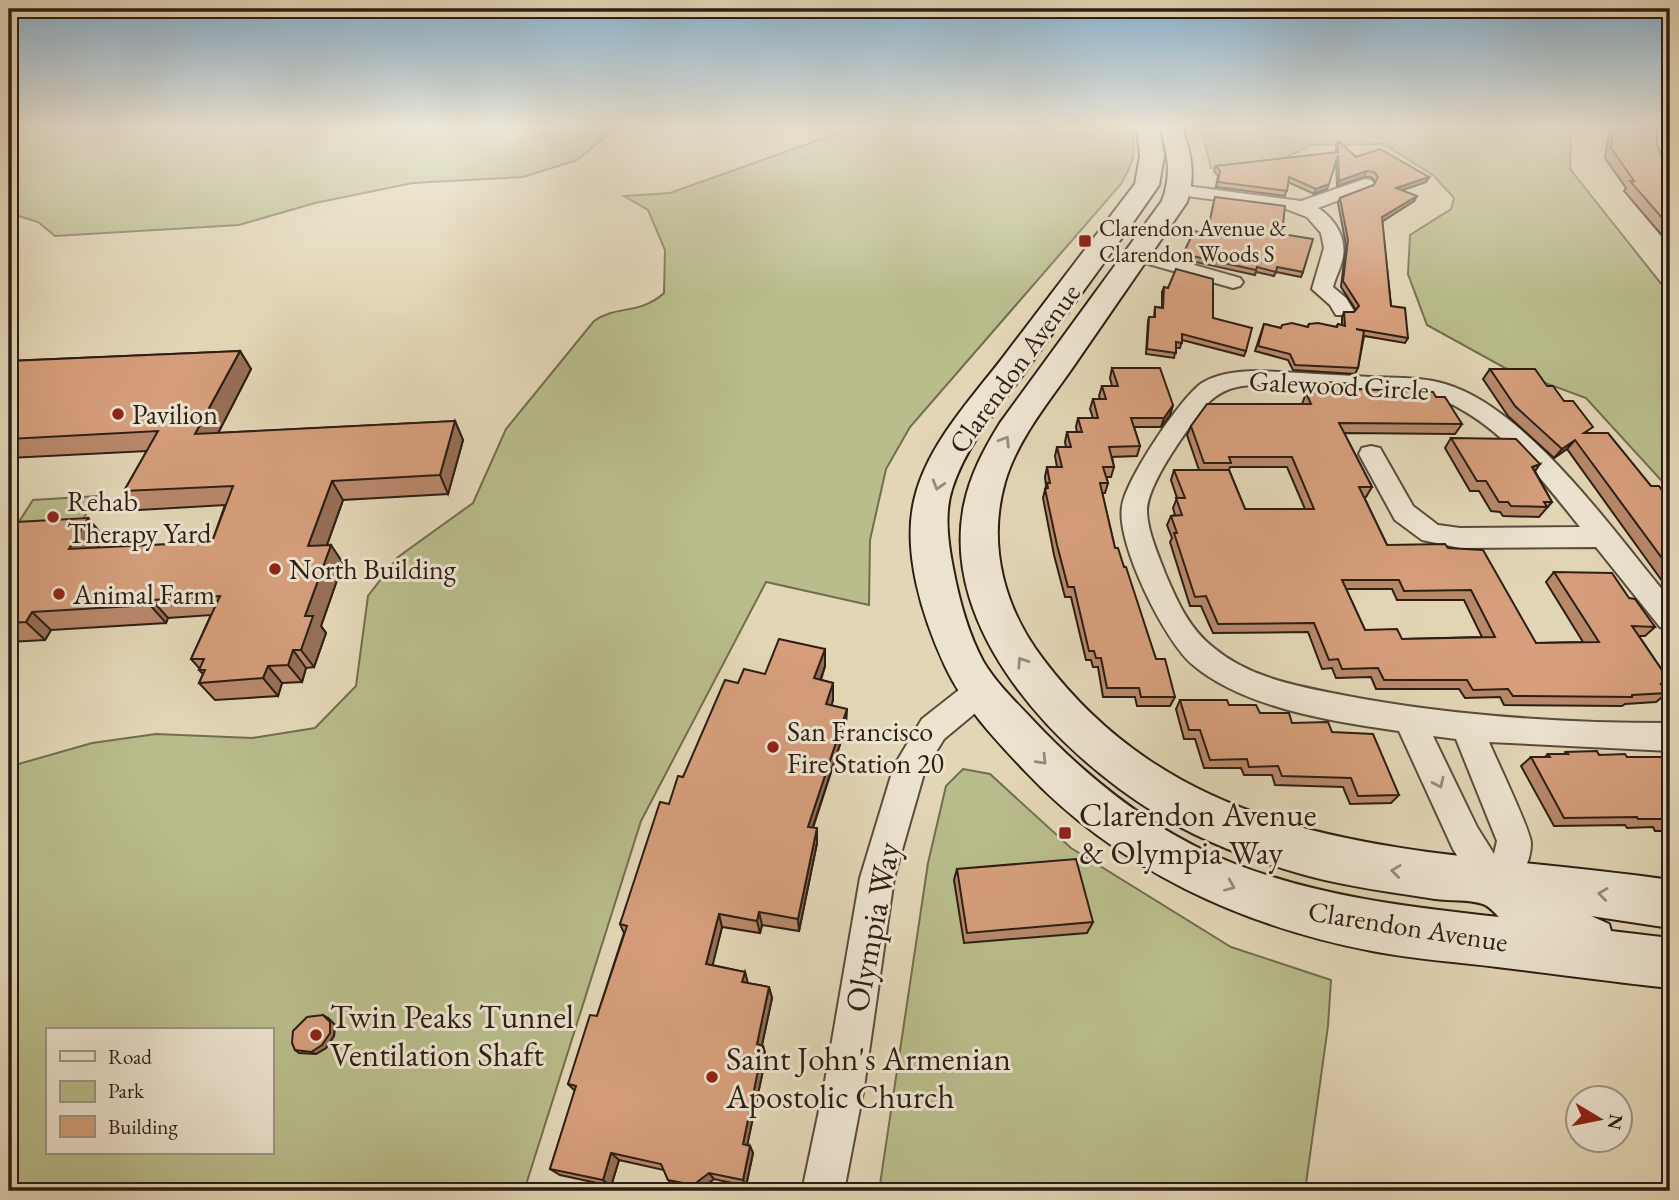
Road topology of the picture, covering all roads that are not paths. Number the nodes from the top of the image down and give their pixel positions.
1 (1148, 183) edge
2 (1180, 183) edge
3 (1365, 184) dead end
4 (1179, 190) junction
5 (1303, 207) junction
6 (1120, 225) junction
7 (1138, 255) junction
8 (1087, 268) junction
9 (1233, 282) dead end
10 (1343, 311) edge
11 (1371, 454) dead end
12 (1603, 537) junction
13 (991, 600) junction
14 (1670, 619) edge
15 (980, 691) junction
16 (1064, 715) junction
17 (1410, 722) junction
18 (1468, 729) junction
19 (1670, 737) edge
20 (1492, 881) junction
21 (1670, 904) edge
22 (1419, 933) junction
23 (1619, 955) junction
24 (1670, 963) edge
25 (823, 1191) edge

1 - 6 main road, Clarendon Avenue
2 - 4 main road, Clarendon Avenue
3 - 5 street
4 - 5 street
4 - 7 main road, Clarendon Avenue
5 - 10 street
6 - 7 main road
6 - 8 main road, Clarendon Avenue
7 - 8 main road
7 - 9 street
13 -> 7 main road, Clarendon Avenue
8 -> 15 main road, Clarendon Avenue
11 - 12 street
12 - 14 street, Galewood Circle
12 - 17 street, Galewood Circle
13 - 15 main road
16 -> 13 main road, Clarendon Avenue
15 - 16 main road
15 -> 22 main road, Clarendon Avenue
15 - 25 street, Olympia Way
20 -> 16 main road, Clarendon Avenue
17 - 18 street, Galewood Circle
17 -> 20 street
18 - 19 street, Galewood Circle
18 - 20 street
21 -> 20 main road, Clarendon Avenue
20 - 22 main road
20 - 23 main road
22 - 23 main road, Clarendon Avenue
23 - 24 main road, Clarendon Avenue

